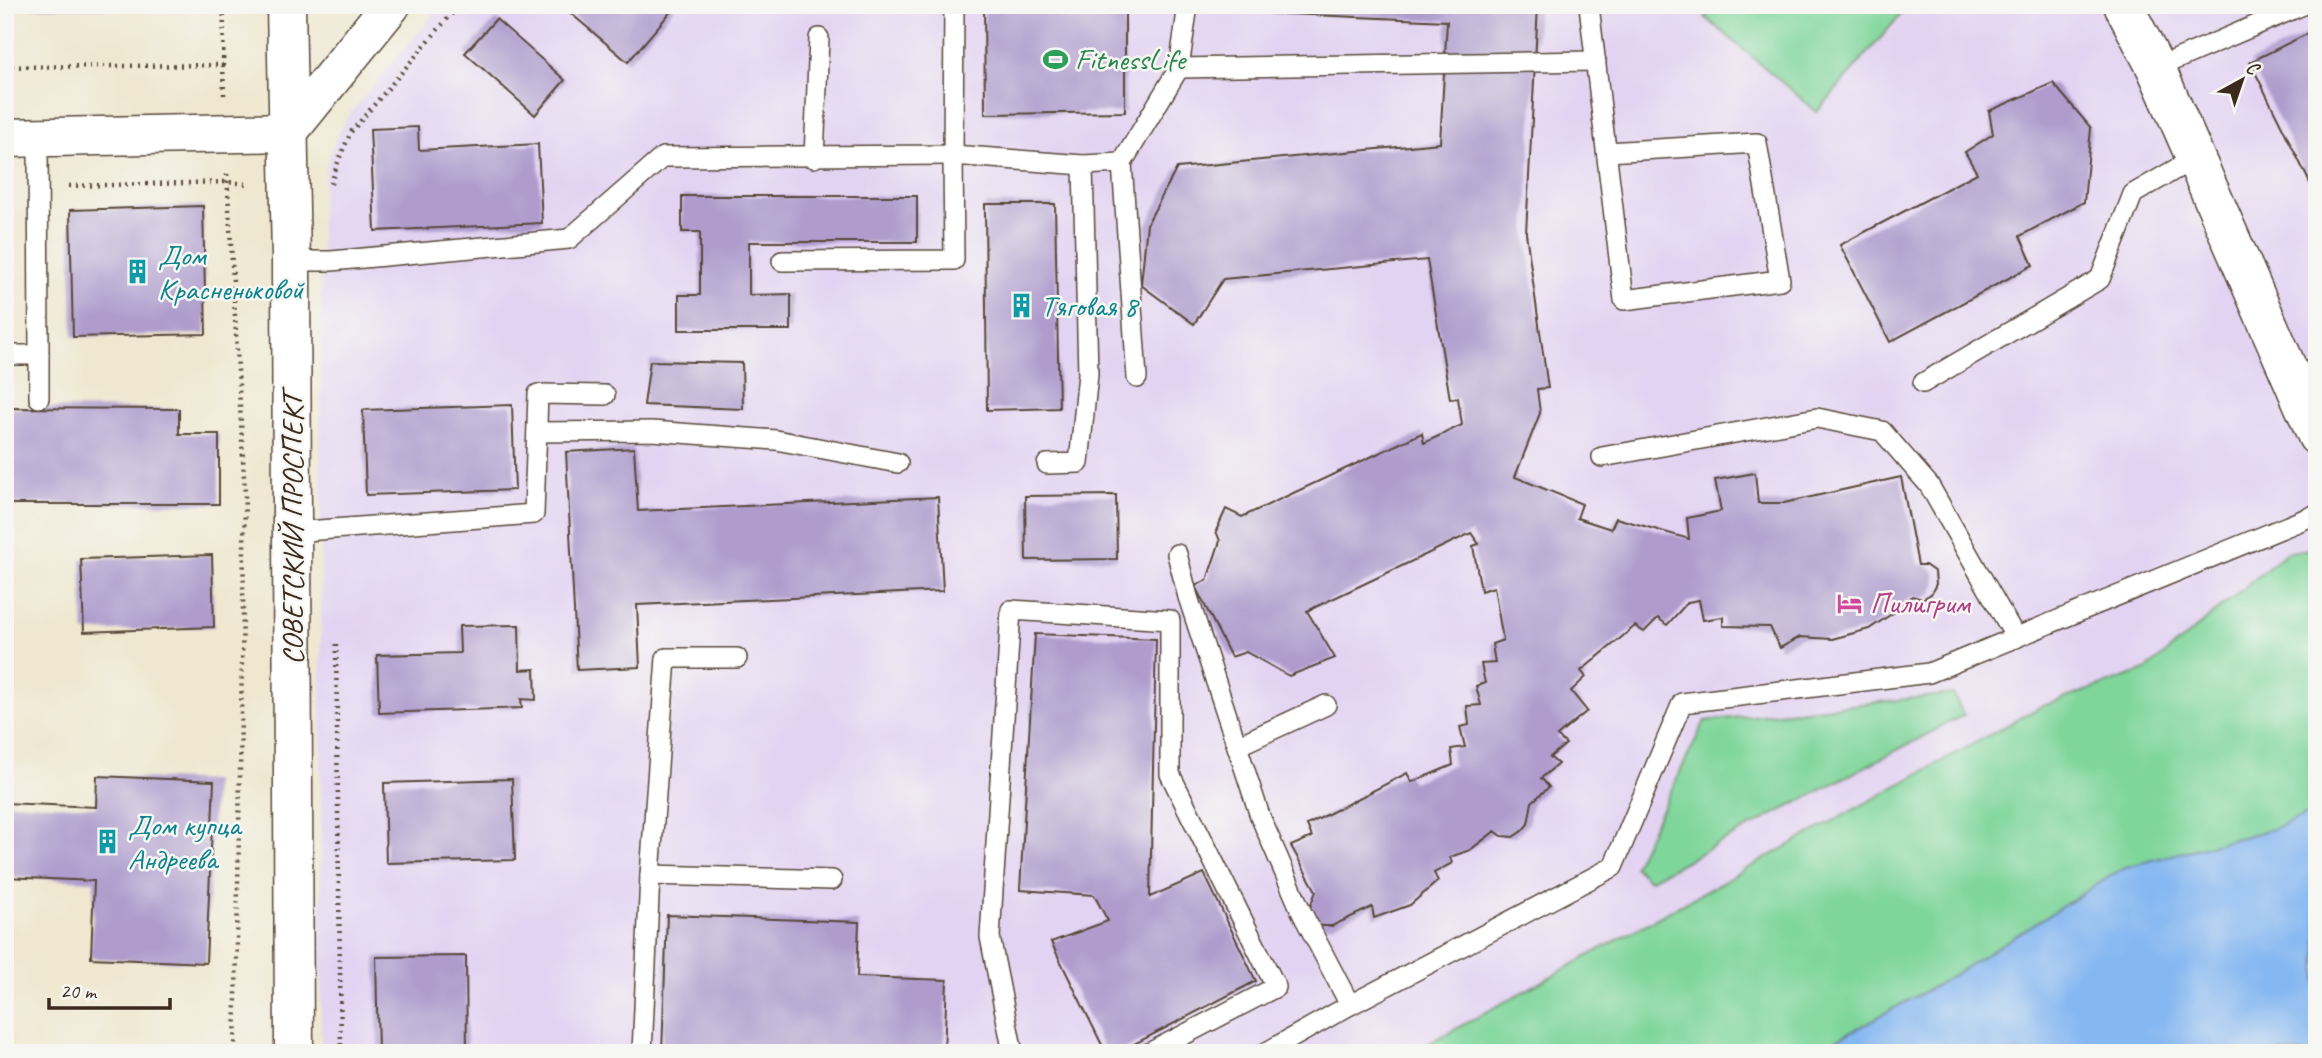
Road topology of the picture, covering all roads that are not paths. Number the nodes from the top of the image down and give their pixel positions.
1 (286, 5) edge
2 (391, 5) edge
3 (954, 5) edge
4 (1188, 5) edge
5 (1589, 5) edge
6 (2123, 5) edge
7 (2303, 5) edge
8 (819, 38) dead end
9 (1596, 61) junction
10 (1180, 68) junction
11 (2155, 68) junction
12 (288, 132) junction
13 (22, 138) edge
14 (1607, 152) junction
15 (953, 155) junction
16 (814, 158) junction
17 (2196, 158) junction
18 (1122, 163) junction
19 (1083, 165) junction
20 (291, 261) junction
21 (782, 261) dead end
22 (5, 355) edge
23 (39, 355) junction
24 (1137, 378) dead end
25 (1923, 383) dead end
26 (605, 395) dead end
27 (39, 398) dead end
28 (537, 432) junction
29 (2317, 436) edge
30 (1602, 457) dead end
31 (898, 463) dead end
32 (1047, 464) dead end
33 (2317, 514) edge
34 (292, 532) junction
35 (1177, 555) dead end
36 (2016, 638) junction
37 (737, 658) dead end
38 (1326, 705) dead end
39 (1237, 746) junction
40 (650, 875) junction
41 (832, 880) dead end
42 (1350, 1004) junction
43 (294, 1053) edge
44 (642, 1053) edge
45 (1013, 1053) edge
46 (1149, 1053) edge
47 (1265, 1053) edge

1 - 12 street, СОВЕТСКИЙ ПРОСПЕКТ
2 - 12 street
3 - 15 lane
4 - 10 lane
5 - 9 lane
6 - 11 street
7 - 11 lane
8 - 16 lane
9 - 10 lane
9 - 14 lane
10 - 18 lane
11 - 17 street
12 - 13 street
12 - 20 street, СОВЕТСКИЙ ПРОСПЕКТ
13 - 23 lane
14 - 14 lane
15 - 16 lane
15 - 19 lane
15 - 21 lane
16 - 20 lane
17 - 25 lane
17 - 29 street
18 - 19 lane
18 - 24 lane
19 - 32 lane
20 - 34 street, СОВЕТСКИЙ ПРОСПЕКТ
22 - 23 lane
23 - 27 lane
26 - 28 lane
28 - 31 lane
28 - 34 lane
30 - 36 lane
33 - 36 lane
34 - 43 street, СОВЕТСКИЙ ПРОСПЕКТ
35 - 39 lane
36 - 42 lane
37 - 40 lane
38 - 39 lane
39 - 42 lane
40 - 41 lane
40 - 44 lane
42 - 47 lane
45 - 46 lane

